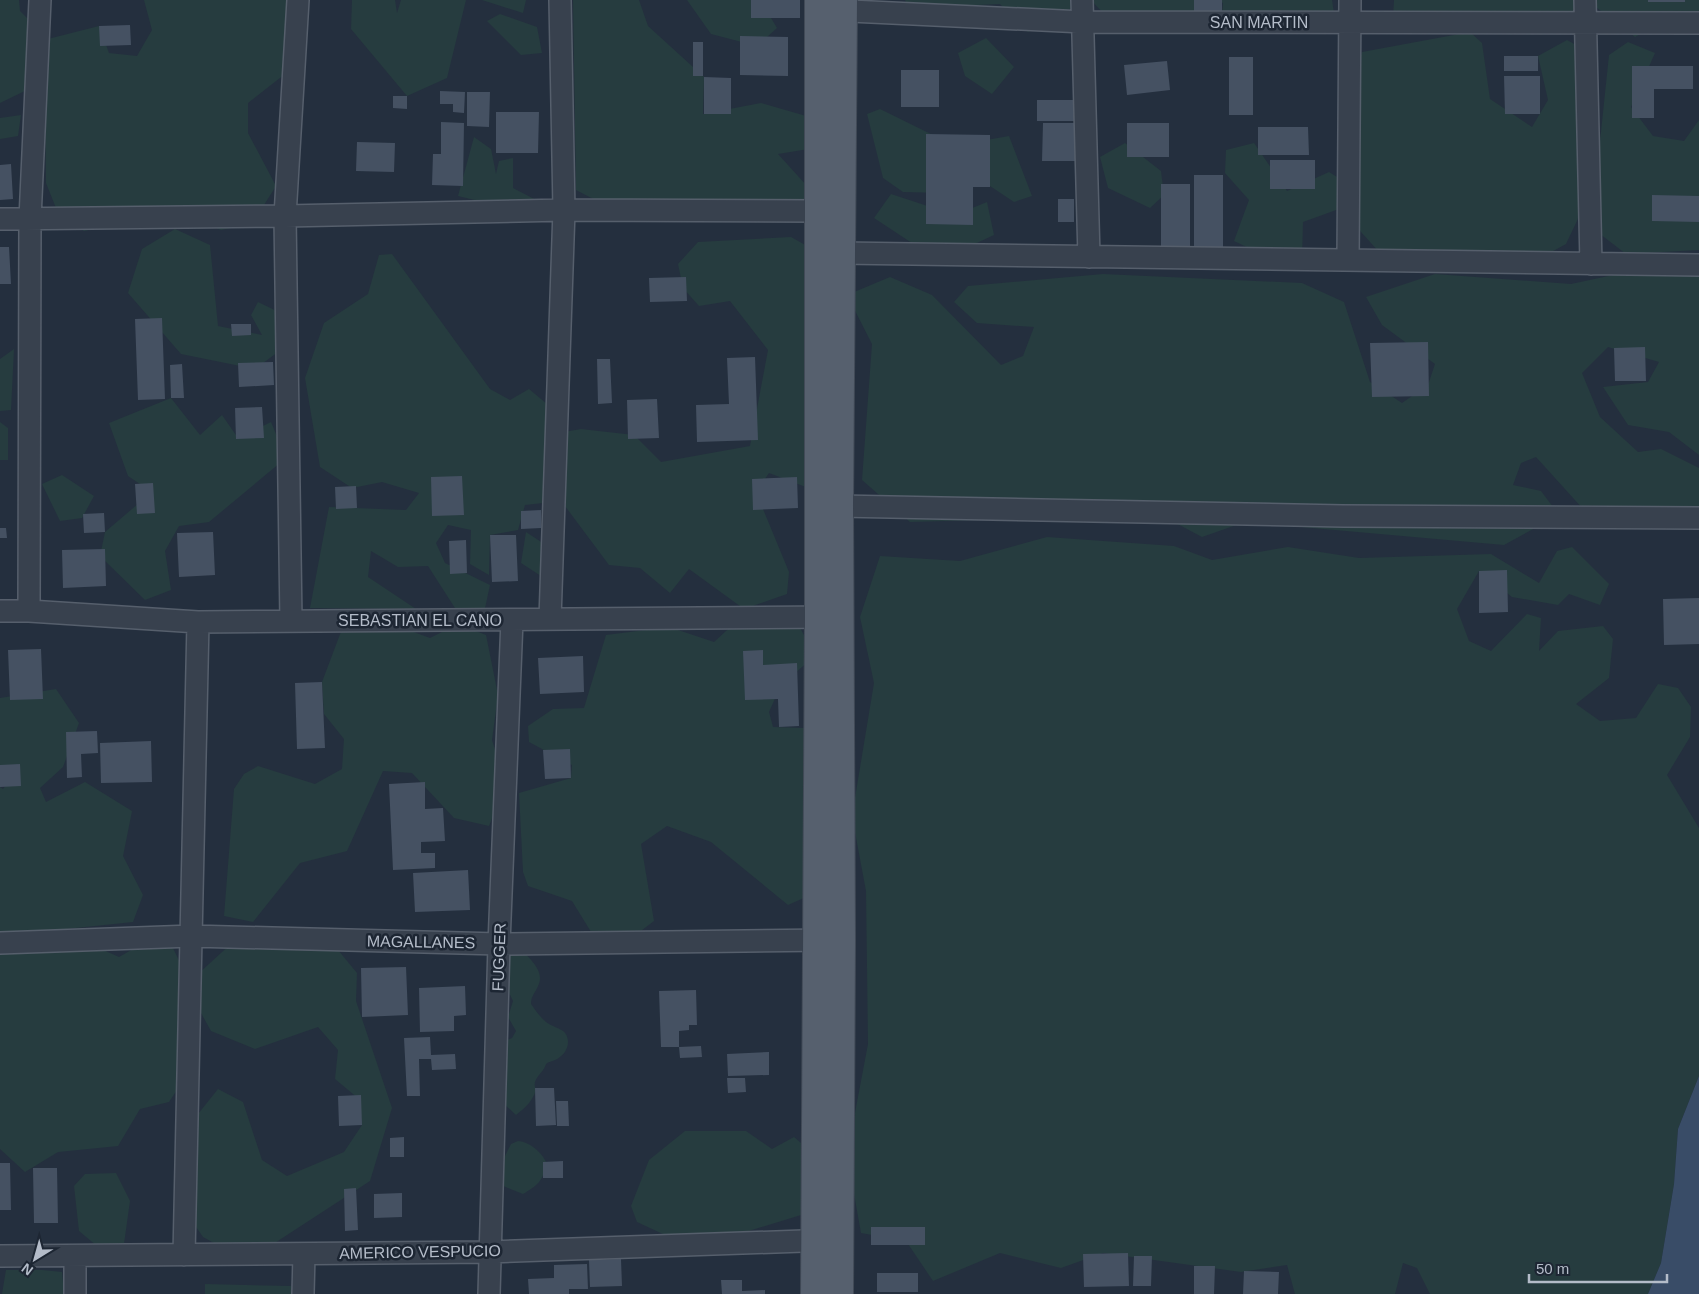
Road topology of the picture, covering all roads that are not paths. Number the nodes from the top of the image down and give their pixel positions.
1 (40, 0) edge
2 (298, 0) edge
3 (560, 0) edge
4 (1082, 0) edge
5 (1350, 0) edge
6 (1585, 0) edge
7 (831, 5) edge
8 (1083, 22) junction
9 (1349, 22) junction
10 (1699, 23) edge
11 (1585, 24) junction
12 (564, 210) junction
13 (818, 211) junction
14 (285, 216) junction
15 (0, 219) edge
16 (30, 219) junction
17 (841, 253) junction
18 (1089, 257) junction
19 (1348, 260) junction
20 (1591, 264) junction
21 (1699, 265) edge
22 (839, 506) junction
23 (1699, 518) edge
24 (0, 611) edge
25 (29, 611) junction
26 (829, 617) junction
27 (550, 619) junction
28 (512, 620) junction
29 (291, 621) junction
30 (198, 622) junction
31 (192, 936) junction
32 (829, 940) junction
33 (0, 943) edge
34 (500, 944) junction
35 (828, 1240) junction
36 (490, 1252) junction
37 (304, 1254) junction
38 (184, 1255) junction
39 (0, 1256) edge
40 (75, 1256) junction
41 (75, 1294) edge
42 (303, 1294) edge
43 (489, 1294) edge
44 (815, 1294) edge
45 (839, 1294) edge

1 - 16 street
2 - 14 street
3 - 12 street
4 - 8 street
5 - 9 street
6 - 11 street
7 - 8 street, SAN MARTIN
7 - 13 main road
7 - 17 main road
8 - 9 street, SAN MARTIN
8 - 18 street
9 - 11 street, SAN MARTIN
9 - 19 street
10 - 11 street, SAN MARTIN
11 - 20 street
12 - 13 street
12 - 14 street
12 - 27 street
13 - 26 main road
14 - 16 street
14 - 29 street
15 - 16 street
16 - 25 street
17 - 18 street
17 - 22 main road
18 - 19 street
19 - 20 street
20 - 21 street
22 - 23 street
22 - 26 main road
24 - 25 street, SEBASTIAN EL CANO
25 - 30 street, SEBASTIAN EL CANO
26 - 27 street, SEBASTIAN EL CANO
26 - 32 main road
27 - 28 street, SEBASTIAN EL CANO
28 - 29 street, SEBASTIAN EL CANO
28 - 34 street, FUGGER
29 - 30 street, SEBASTIAN EL CANO
30 - 31 street
31 - 33 street, MAGALLANES
31 - 34 street, MAGALLANES
31 - 38 street
32 - 34 street, MAGALLANES
32 - 35 main road
34 - 36 street, FUGGER
35 - 36 street, AMERICO VESPUCIO
35 - 44 main road
35 - 45 main road
36 - 37 street, AMERICO VESPUCIO
36 - 43 street, FUGGER
37 - 38 street, AMERICO VESPUCIO
37 - 42 street
38 - 40 street, AMERICO VESPUCIO
39 - 40 street, AMERICO VESPUCIO
40 - 41 street

